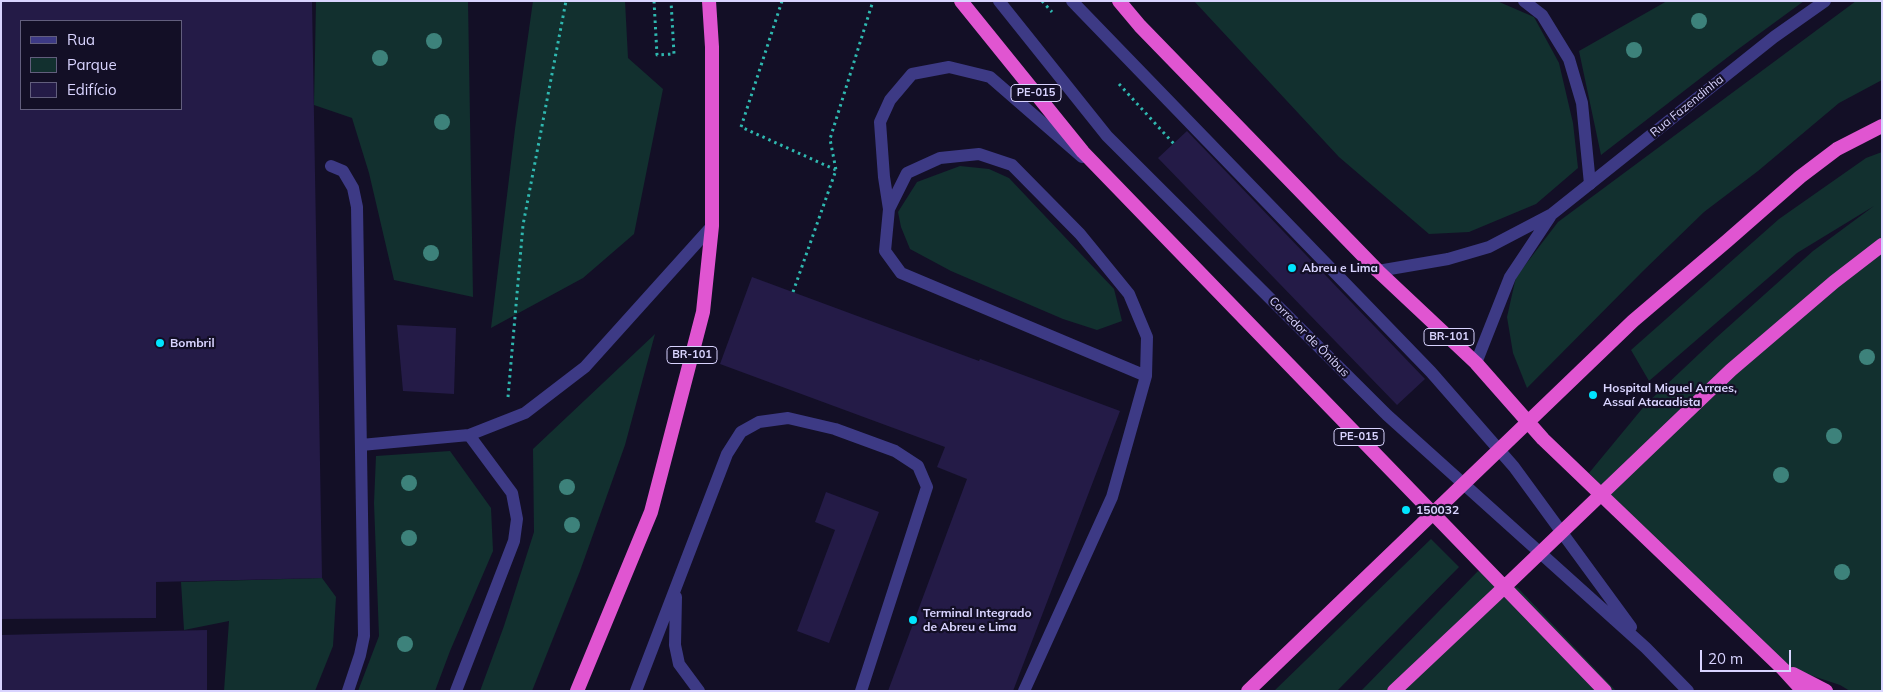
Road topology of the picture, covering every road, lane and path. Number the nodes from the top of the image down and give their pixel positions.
1 (566, 1) edge
2 (654, 1) edge
3 (671, 1) edge
4 (709, 1) edge
5 (782, 1) edge
6 (873, 1) edge
7 (961, 1) edge
8 (999, 1) edge
9 (1072, 1) edge
10 (1119, 1) edge
11 (1524, 1) edge
12 (1825, 1) edge
13 (1882, 126) edge
14 (331, 166) dead end
15 (836, 170) junction
16 (1113, 183) junction
17 (1590, 184) junction
18 (889, 209) junction
19 (1552, 214) junction
20 (712, 226) junction
21 (1882, 245) edge
22 (1378, 270) junction
23 (792, 292) dead end
24 (1476, 363) junction
25 (1146, 376) junction
26 (506, 420) junction
27 (469, 435) junction
28 (361, 444) junction
29 (676, 587) junction
30 (1646, 648) junction
31 (1783, 669) junction
32 (348, 691) edge
33 (456, 691) edge
34 (577, 691) edge
35 (636, 691) edge
36 (700, 691) edge
37 (861, 691) edge
38 (1024, 691) edge
39 (1248, 691) edge
40 (1394, 691) edge
41 (1605, 691) edge
42 (1688, 691) edge
43 (1803, 691) edge
44 (1826, 691) edge

1 - 26 path
2 - 3 path
4 - 20 highway, BR-101
5 - 15 path
6 - 15 path
7 - 16 highway, PE-015
8 - 30 street, Corredor de Ônibus
9 - 30 street, Corredor de Ônibus
10 - 22 highway, BR-101
11 - 17 street
12 - 17 street, Rua Fazendinha
13 - 39 highway
14 - 28 street
15 - 23 path
16 - 18 street
16 - 41 highway, PE-015
17 - 19 street, Rua Fazendinha
18 - 25 street
18 - 25 street
19 - 22 street, Rua Fazendinha
19 - 24 street, Rua Fazendinha
20 - 26 street
20 - 34 highway, BR-101
21 - 40 highway
22 - 24 highway, BR-101
24 - 31 highway, BR-101
25 - 38 street
26 - 27 street
27 - 28 street
27 - 33 street
28 - 32 street
29 - 35 street
29 - 36 street
29 - 37 street
30 - 42 street, Corredor de Ônibus
31 - 43 highway
31 - 44 highway, BR-101

